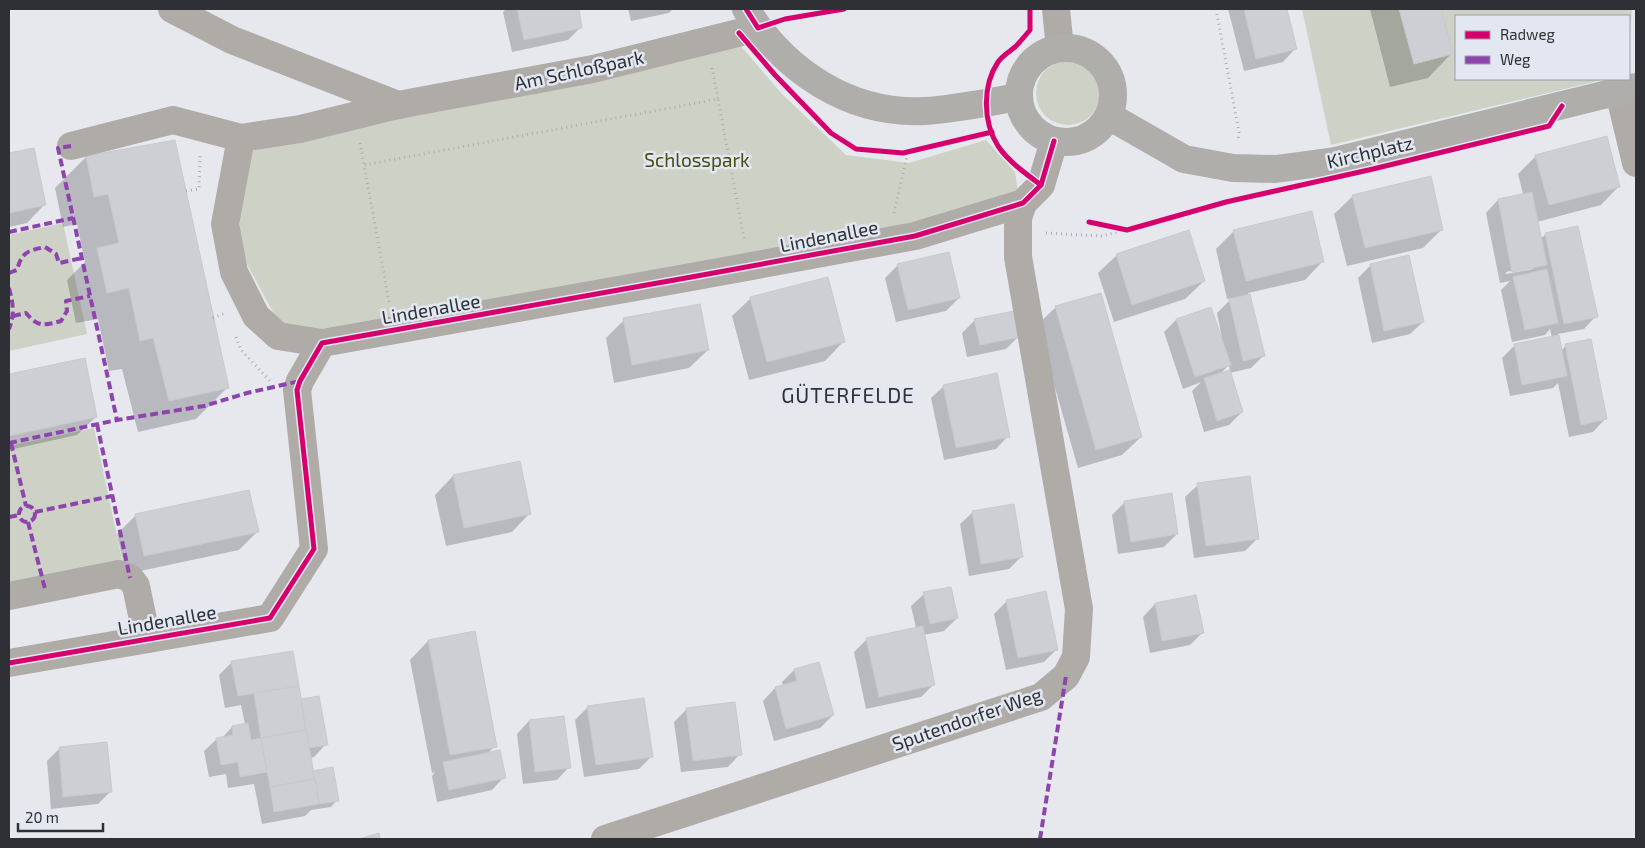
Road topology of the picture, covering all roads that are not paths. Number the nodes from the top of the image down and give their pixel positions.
1 (172, 9) edge
2 (1056, 9) edge
3 (752, 19) edge
4 (1060, 48) junction
5 (1628, 90) edge
6 (1019, 97) junction
7 (398, 105) junction
8 (1109, 116) junction
9 (241, 138) junction
10 (1054, 142) junction
11 (71, 146) dead end
12 (1636, 163) edge
13 (1023, 203) junction
14 (322, 343) junction
15 (9, 596) edge
16 (147, 639) junction
17 (9, 663) edge
18 (605, 839) edge

1 - 7 street
2 - 4 street
3 - 6 main road
3 - 7 street, Am Schloßpark
4 - 6 main road
4 - 8 main road
5 - 8 main road, Kirchplatz
5 - 12 street
6 - 10 main road
7 - 9 street, Am Schloßpark
8 - 10 main road
9 - 11 street
9 - 14 street, Lindenallee
10 - 13 street, Lindenallee
13 - 14 street, Lindenallee
13 - 18 street, Sputendorfer Weg
14 - 16 street, Lindenallee
15 - 16 street
16 - 17 street, Lindenallee

